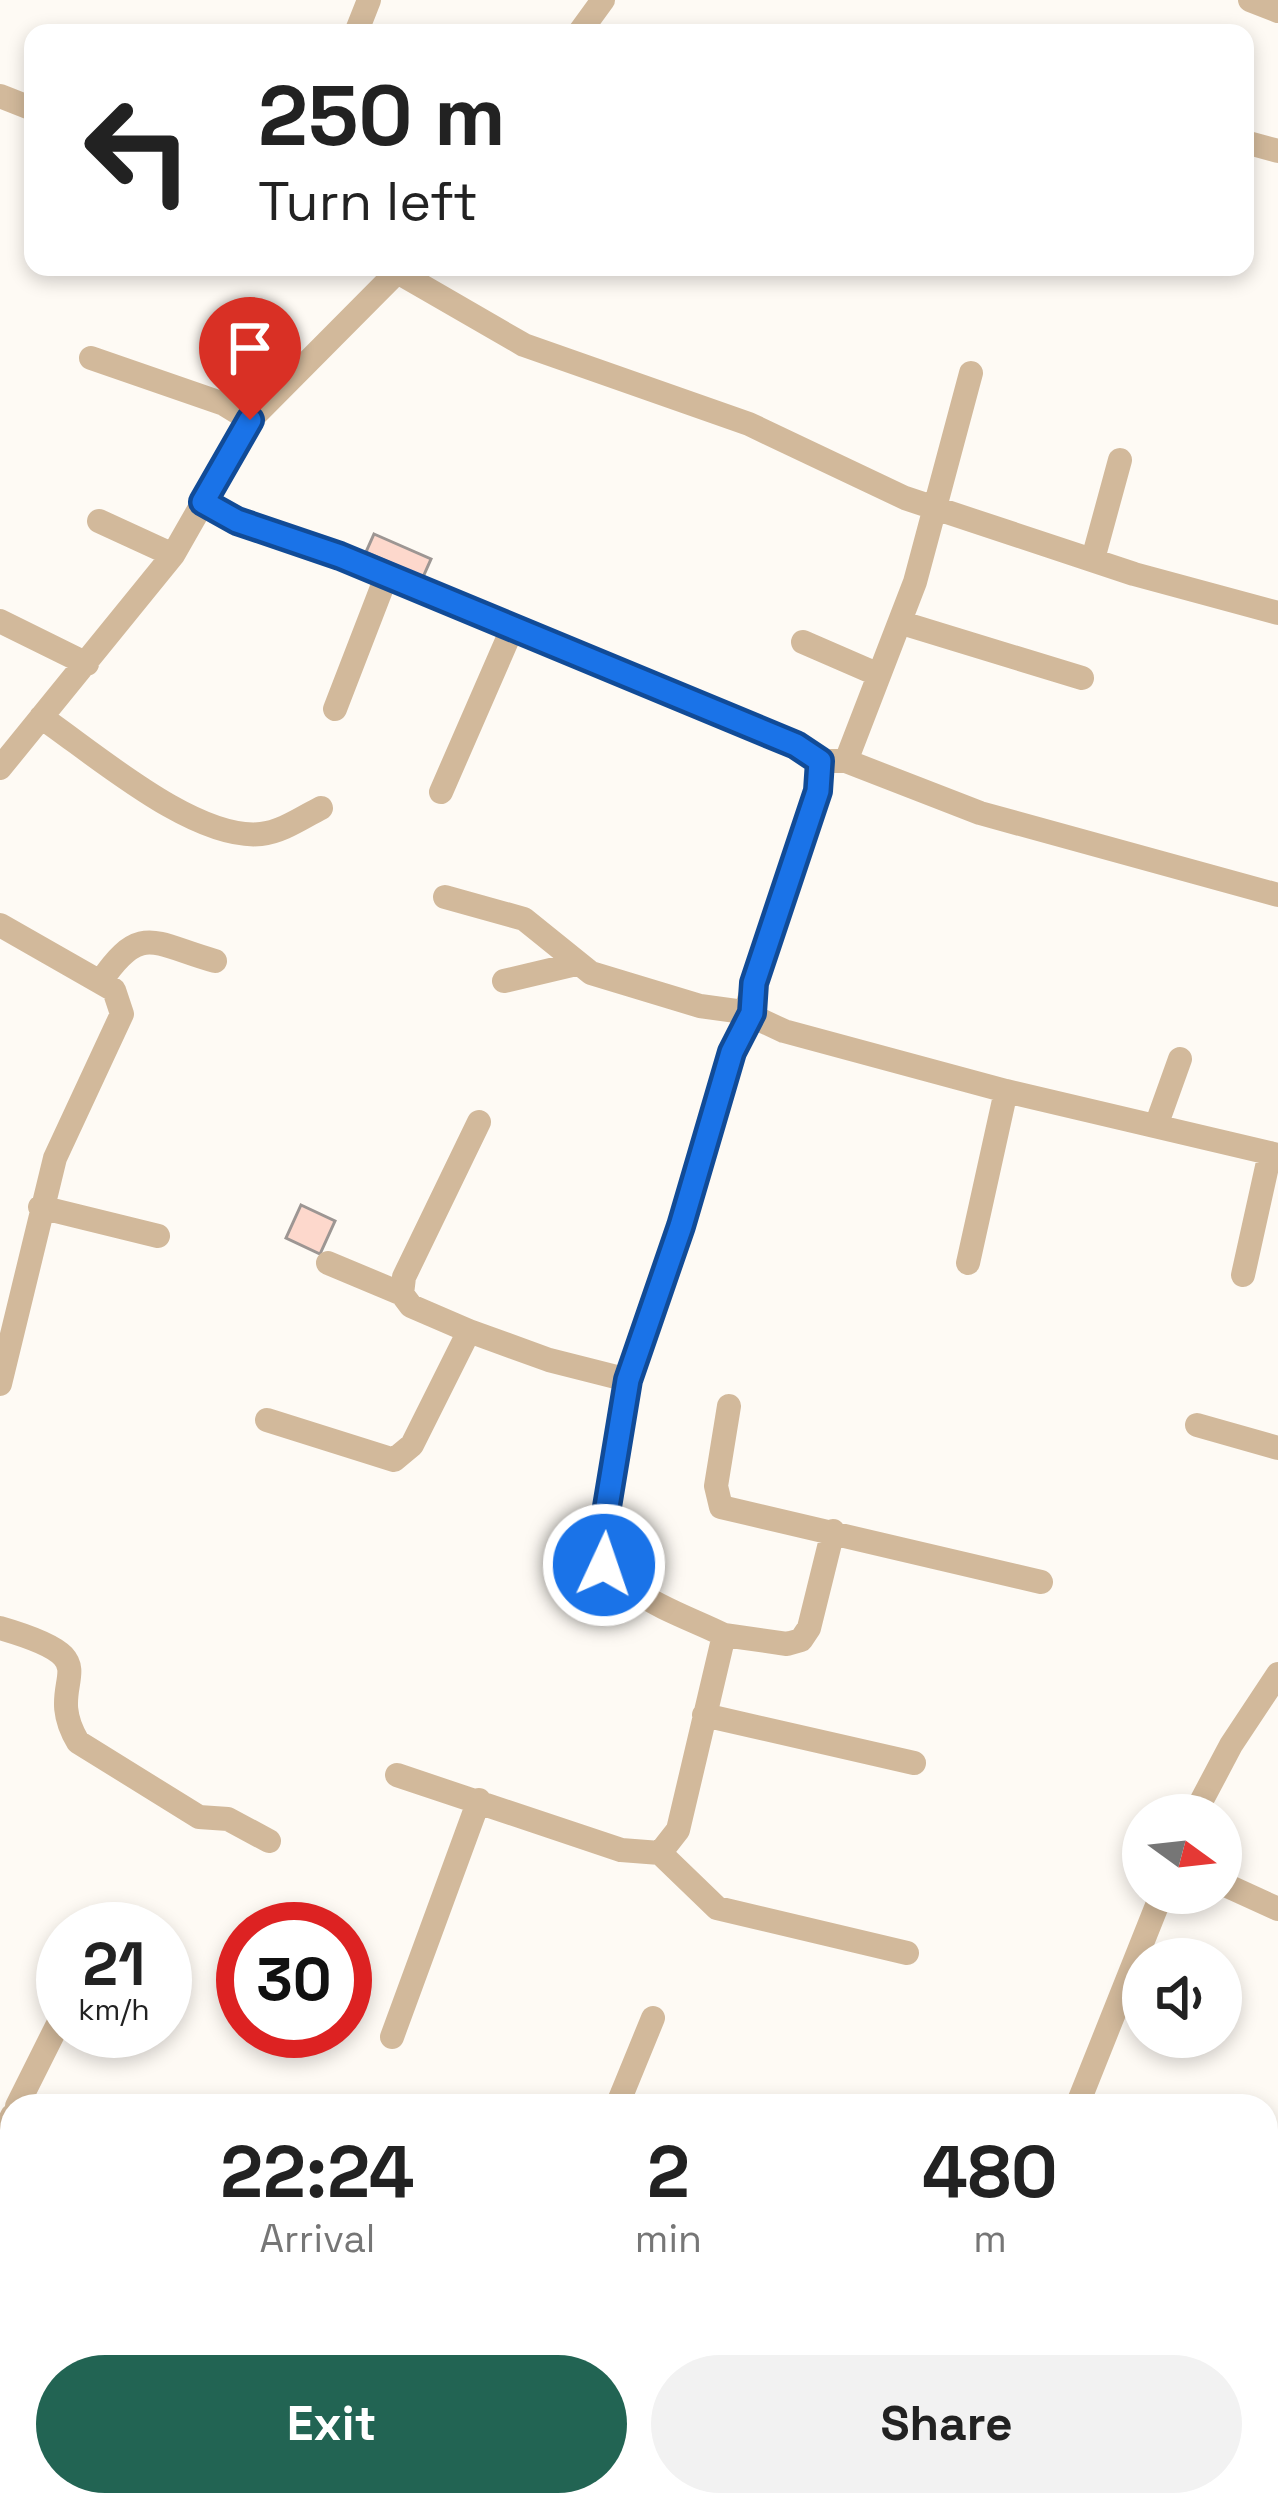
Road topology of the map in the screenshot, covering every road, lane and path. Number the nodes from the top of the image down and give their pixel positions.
1 (1250, 0) edge
2 (1278, 11) edge
3 (389, 276) edge
4 (408, 276) edge
5 (91, 358) dead end
6 (971, 373) dead end
7 (250, 420) junction
8 (1120, 460) dead end
9 (203, 502) junction
10 (937, 509) junction
11 (99, 521) dead end
12 (173, 555) junction
13 (1093, 559) junction
14 (386, 577) junction
15 (1278, 613) edge
16 (0, 621) edge
17 (902, 623) junction
18 (512, 629) junction
19 (803, 642) dead end
20 (87, 664) junction
21 (880, 675) junction
22 (1082, 678) dead end
23 (335, 709) dead end
24 (41, 717) junction
25 (820, 761) junction
26 (846, 761) junction
27 (0, 768) edge
28 (441, 792) dead end
29 (321, 808) dead end
30 (1278, 895) edge
31 (445, 897) dead end
32 (0, 925) edge
33 (214, 961) dead end
34 (576, 964) junction
35 (101, 981) junction
36 (504, 981) dead end
37 (752, 1013) junction
38 (1180, 1058) dead end
39 (1006, 1091) junction
40 (479, 1122) dead end
41 (1156, 1126) junction
42 (1274, 1154) edge
43 (40, 1207) junction
44 (158, 1236) dead end
45 (328, 1262) dead end
46 (968, 1263) dead end
47 (1243, 1275) dead end
48 (401, 1294) junction
49 (469, 1331) junction
50 (628, 1380) junction
51 (0, 1384) edge
52 (729, 1406) dead end
53 (267, 1420) dead end
54 (1196, 1425) dead end
55 (1278, 1448) edge
56 (833, 1531) junction
57 (1041, 1582) dead end
58 (0, 1628) edge
59 (724, 1635) junction
60 (1278, 1674) edge
61 (704, 1715) junction
62 (914, 1763) dead end
63 (398, 1775) dead end
64 (1205, 1794) edge
65 (479, 1800) junction
66 (269, 1841) dead end
67 (660, 1853) junction
68 (1242, 1892) edge
69 (1278, 1909) edge
70 (1154, 1914) edge
71 (907, 1953) dead end
72 (653, 2018) dead end
73 (392, 2037) dead end
74 (41, 2058) edge
75 (23, 2094) edge
76 (622, 2094) edge
77 (1082, 2094) edge

1 - 2 street
3 - 7 street
4 - 10 street
5 - 7 street
6 - 10 street
7 - 9 street
8 - 13 street
9 - 12 street
9 - 14 street
10 - 13 street
10 - 17 street
11 - 12 street
12 - 20 street
13 - 15 street
14 - 18 street
14 - 23 street
16 - 20 street
17 - 21 street
17 - 22 street
18 - 25 street
18 - 28 street
19 - 21 street
20 - 24 street
21 - 26 street
24 - 27 street
24 - 29 street
25 - 26 street
25 - 37 street
26 - 30 street
31 - 34 street
32 - 35 street
33 - 35 street
34 - 36 street
34 - 37 street
35 - 43 street
37 - 39 street
37 - 50 street
38 - 41 street
39 - 41 street
39 - 46 street
40 - 48 street
41 - 42 street
42 - 47 street
43 - 44 street
43 - 51 street
45 - 48 street
48 - 49 street
49 - 50 street
49 - 53 street
50 - 59 street
52 - 56 street
54 - 55 street
56 - 57 street
56 - 59 street
58 - 66 street
59 - 61 street
60 - 64 street
61 - 62 street
61 - 67 street
63 - 65 street
65 - 67 street
65 - 73 street
67 - 71 street
68 - 69 street
70 - 77 street
72 - 76 street
74 - 75 street

